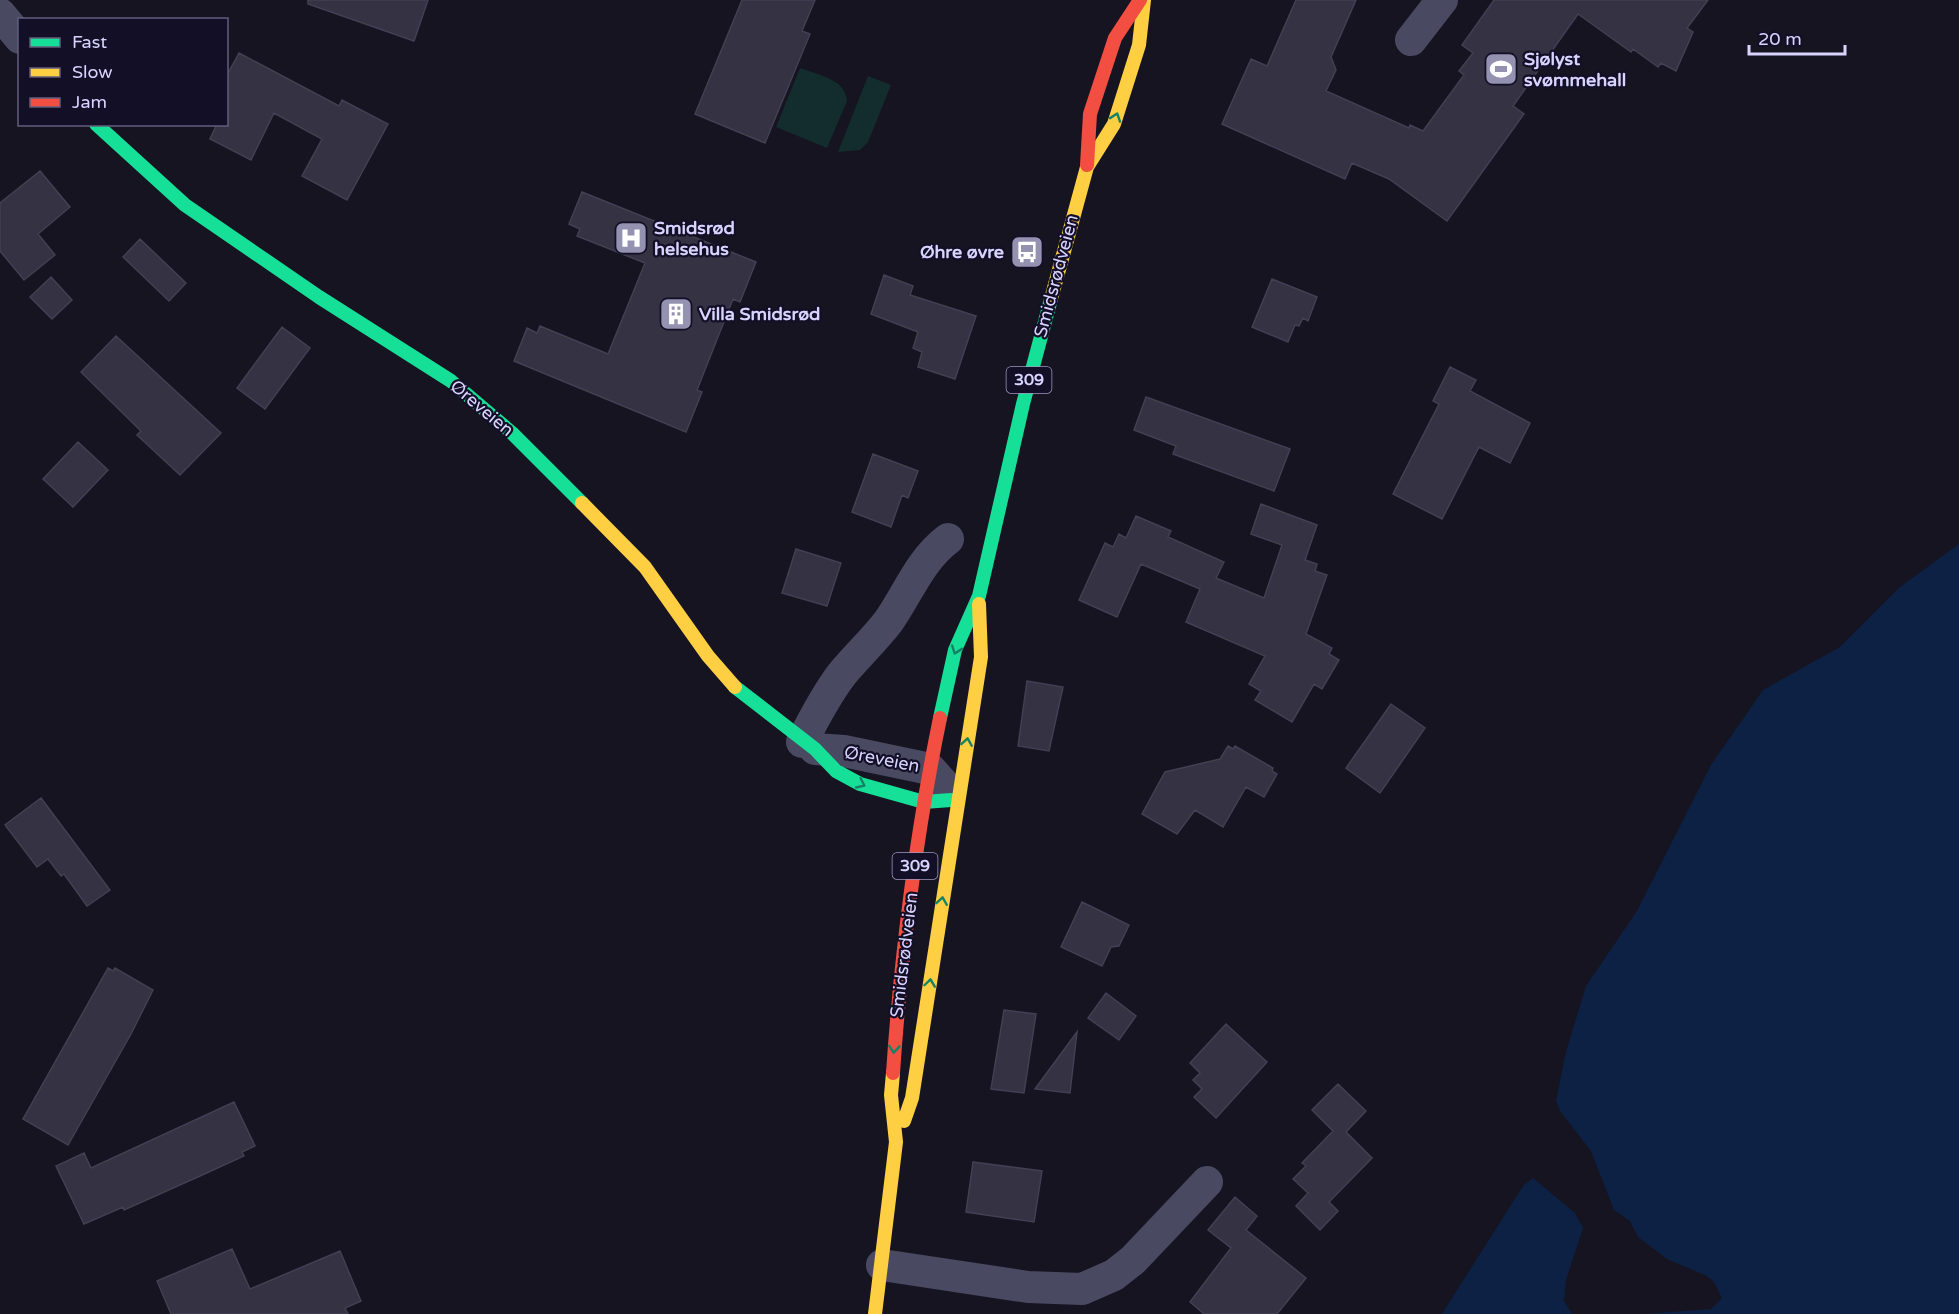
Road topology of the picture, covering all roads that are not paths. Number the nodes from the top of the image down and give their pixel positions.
1 (1142, 0) edge
2 (1442, 0) edge
3 (0, 14) edge
4 (18, 36) edge
5 (1411, 40) dead end
6 (98, 126) edge
7 (1087, 167) junction
8 (948, 539) dead end
9 (979, 596) junction
10 (809, 746) junction
11 (930, 769) junction
12 (957, 800) junction
13 (924, 802) junction
14 (896, 1143) junction
15 (1208, 1182) dead end
16 (882, 1265) junction
17 (875, 1314) edge

7 -> 1 main road, Smidsrødveien / 309
1 - 7 main road, Smidsrødveien / 309
2 - 5 street
3 - 4 street
6 - 10 main road, Øreveien
7 - 9 main road, Smidsrødveien / 309
8 - 10 street
9 -> 11 main road, Smidsrødveien / 309
12 -> 9 main road, Smidsrødveien / 309
10 - 11 street, Øreveien
10 -> 13 main road, Øreveien
11 - 12 street, Øreveien
11 - 13 main road, Smidsrødveien / 309
12 - 13 main road, Øreveien
14 -> 12 main road, Smidsrødveien / 309
13 -> 14 main road, Smidsrødveien / 309
14 - 16 main road, Smidsrødveien / 309
15 - 16 street
16 - 17 main road, Smidsrødveien / 309

